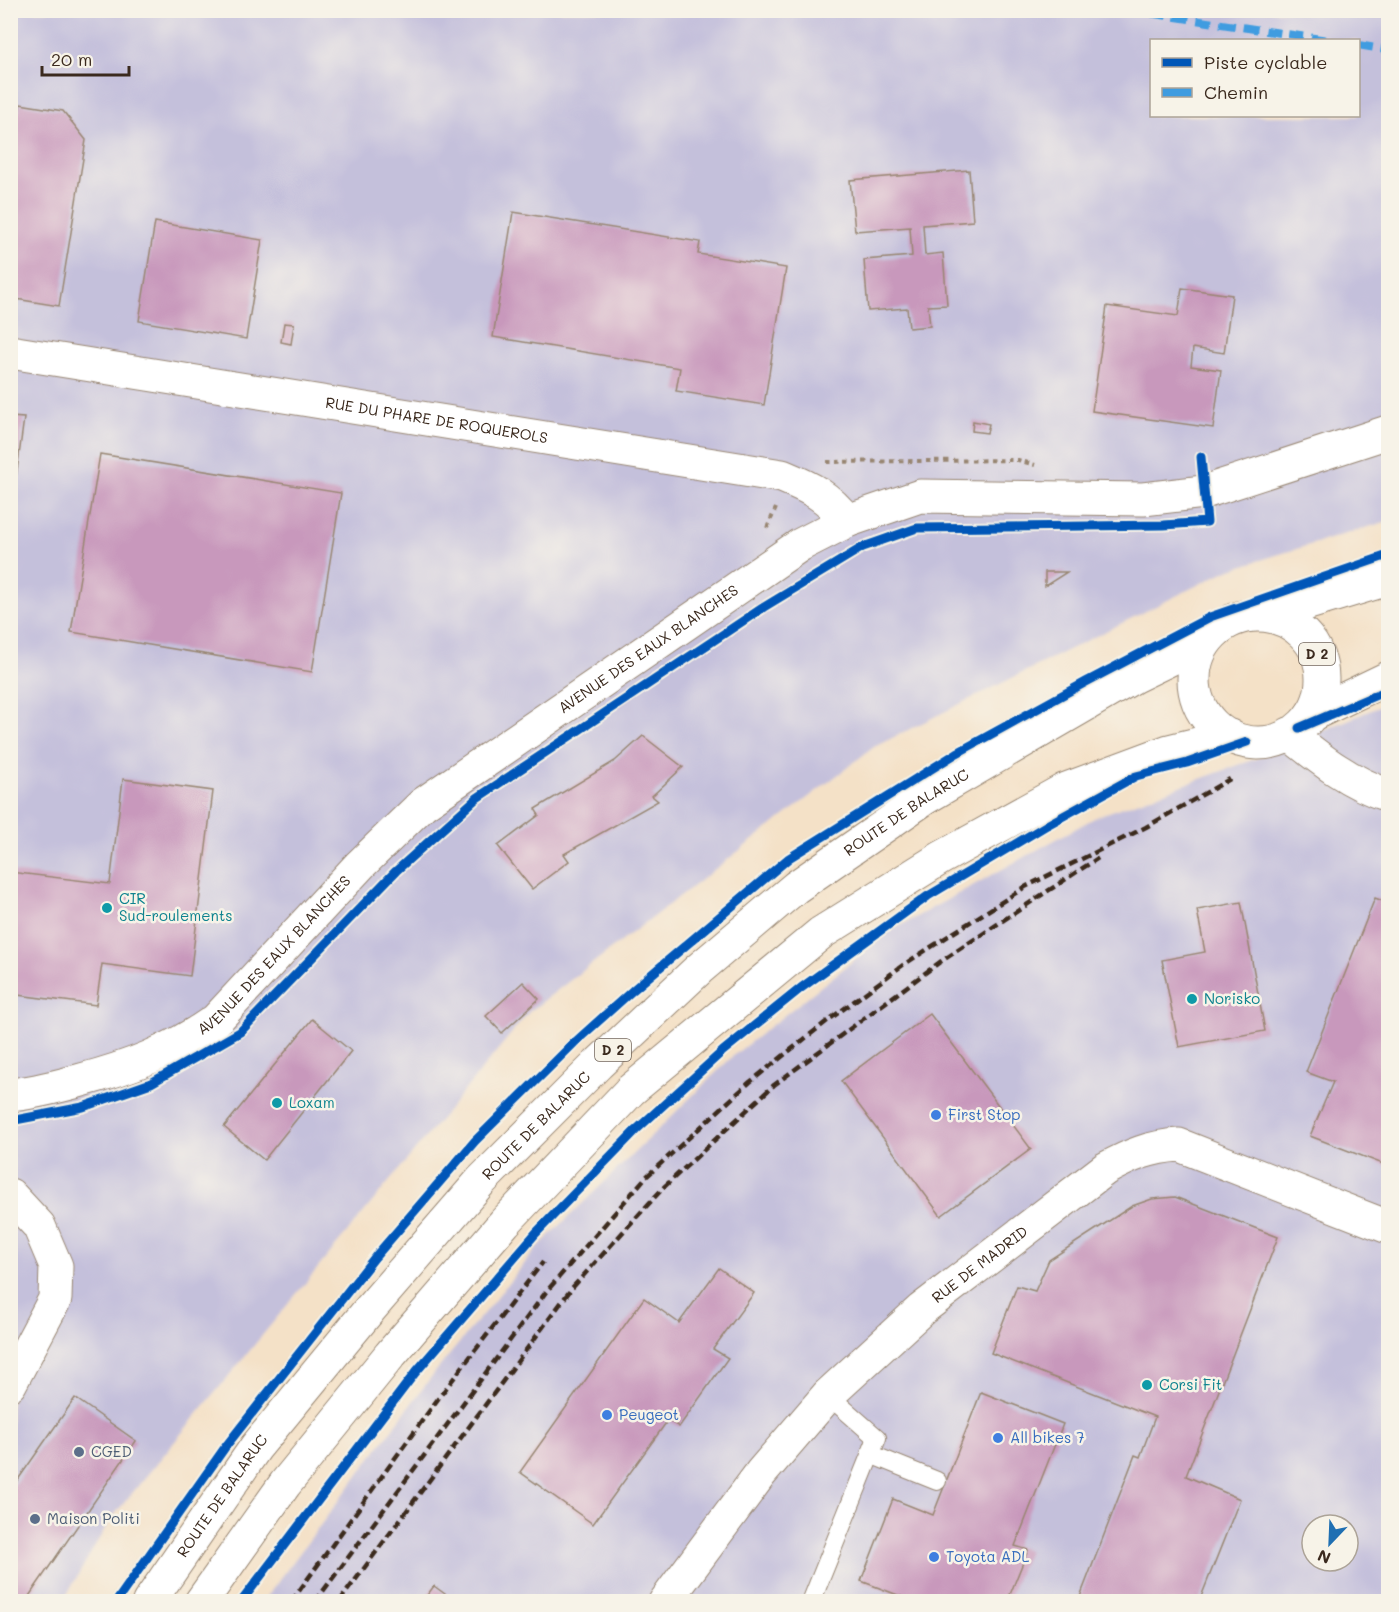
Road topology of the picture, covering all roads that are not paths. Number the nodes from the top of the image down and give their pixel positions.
1 (10, 352) edge
2 (1389, 432) edge
3 (847, 521) junction
4 (1389, 579) edge
5 (1269, 615) junction
6 (1204, 642) junction
7 (1389, 678) edge
8 (1300, 725) junction
9 (1230, 736) junction
10 (1389, 795) edge
11 (10, 1095) edge
12 (10, 1196) edge
13 (1389, 1227) edge
14 (10, 1384) edge
15 (828, 1395) junction
16 (870, 1454) junction
17 (937, 1481) dead end
18 (149, 1602) edge
19 (201, 1602) edge
20 (665, 1602) edge
21 (811, 1602) edge

1 - 3 street, RUE DU PHARE DE ROQUEROLS
2 - 3 street, AVENUE DES EAUX BLANCHES
3 - 11 street, AVENUE DES EAUX BLANCHES
4 - 5 street, D 2
5 - 6 street, D 2
5 - 8 street, D 2
6 - 9 street
6 - 18 street, ROUTE DE BALARUC / D 2
7 - 8 street
8 - 9 street
8 - 10 street
9 - 19 street
12 - 14 street
13 - 15 street, RUE DE MADRID
15 - 16 lane
15 - 20 street, RUE DE MADRID
16 - 17 lane
16 - 21 lane

